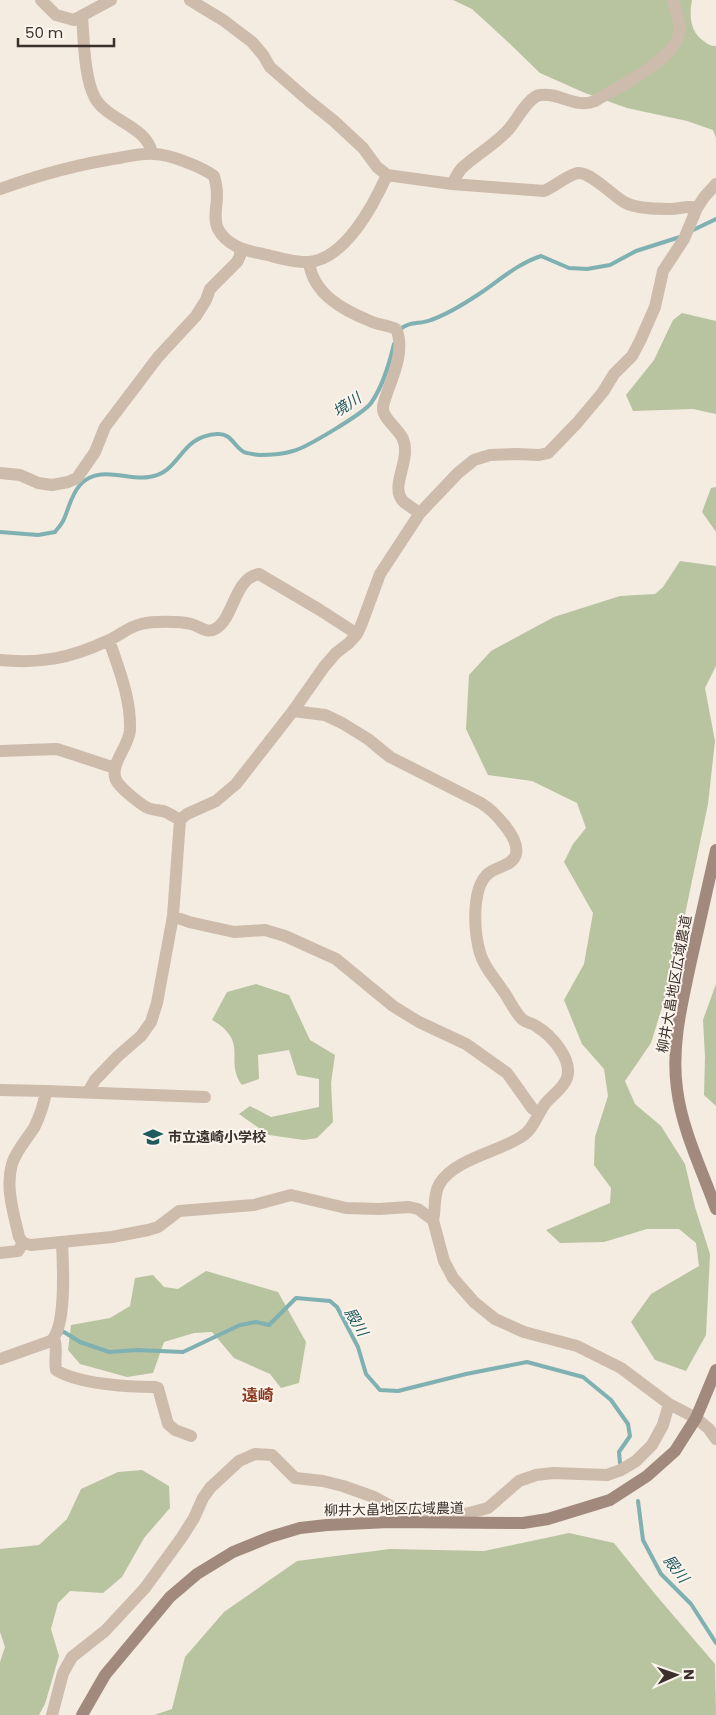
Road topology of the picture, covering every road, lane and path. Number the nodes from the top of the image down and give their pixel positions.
1 (41, 0) edge
2 (112, 0) edge
3 (190, 0) edge
4 (673, 0) edge
5 (82, 17) junction
6 (152, 153) junction
7 (387, 174) junction
8 (452, 184) junction
9 (716, 184) edge
10 (0, 189) edge
11 (697, 208) junction
12 (240, 248) junction
13 (308, 262) junction
14 (0, 473) edge
15 (420, 513) junction
16 (357, 634) junction
17 (109, 640) junction
18 (0, 660) edge
19 (294, 711) junction
20 (0, 751) edge
21 (115, 768) junction
22 (180, 820) junction
23 (716, 850) edge
24 (173, 916) junction
25 (0, 1090) edge
26 (46, 1091) junction
27 (88, 1092) junction
28 (205, 1097) dead end
29 (538, 1114) junction
30 (716, 1209) edge
31 (433, 1220) junction
32 (24, 1243) junction
33 (62, 1243) junction
34 (0, 1252) edge
35 (54, 1338) junction
36 (0, 1359) edge
37 (716, 1370) edge
38 (669, 1404) junction
39 (696, 1418) junction
40 (191, 1436) dead end
41 (716, 1439) edge
42 (52, 1715) edge
43 (82, 1715) edge

1 - 5 street
2 - 5 street
3 - 7 street
4 - 8 street
5 - 6 street
6 - 10 street
6 - 12 street
7 - 8 street
7 - 13 street
8 - 11 street
9 - 11 street
11 - 15 street
12 - 13 street
12 - 14 street
13 - 15 street
15 - 16 street
16 - 17 street
16 - 19 street
17 - 18 street
17 - 21 street
19 - 22 street
19 - 29 street
20 - 21 street
21 - 22 street
22 - 24 street
23 - 30 street, 柳井大畠地区広域農道
24 - 27 street
24 - 29 street
25 - 26 street
26 - 27 street
26 - 32 street
27 - 28 street
29 - 31 street
31 - 33 street
31 - 38 street
32 - 33 street
32 - 34 street
33 - 35 street
35 - 36 street
35 - 40 street
37 - 39 street, 柳井大畠地区広域農道
38 - 39 street
38 - 42 street
39 - 41 street
39 - 43 street, 柳井大畠地区広域農道

